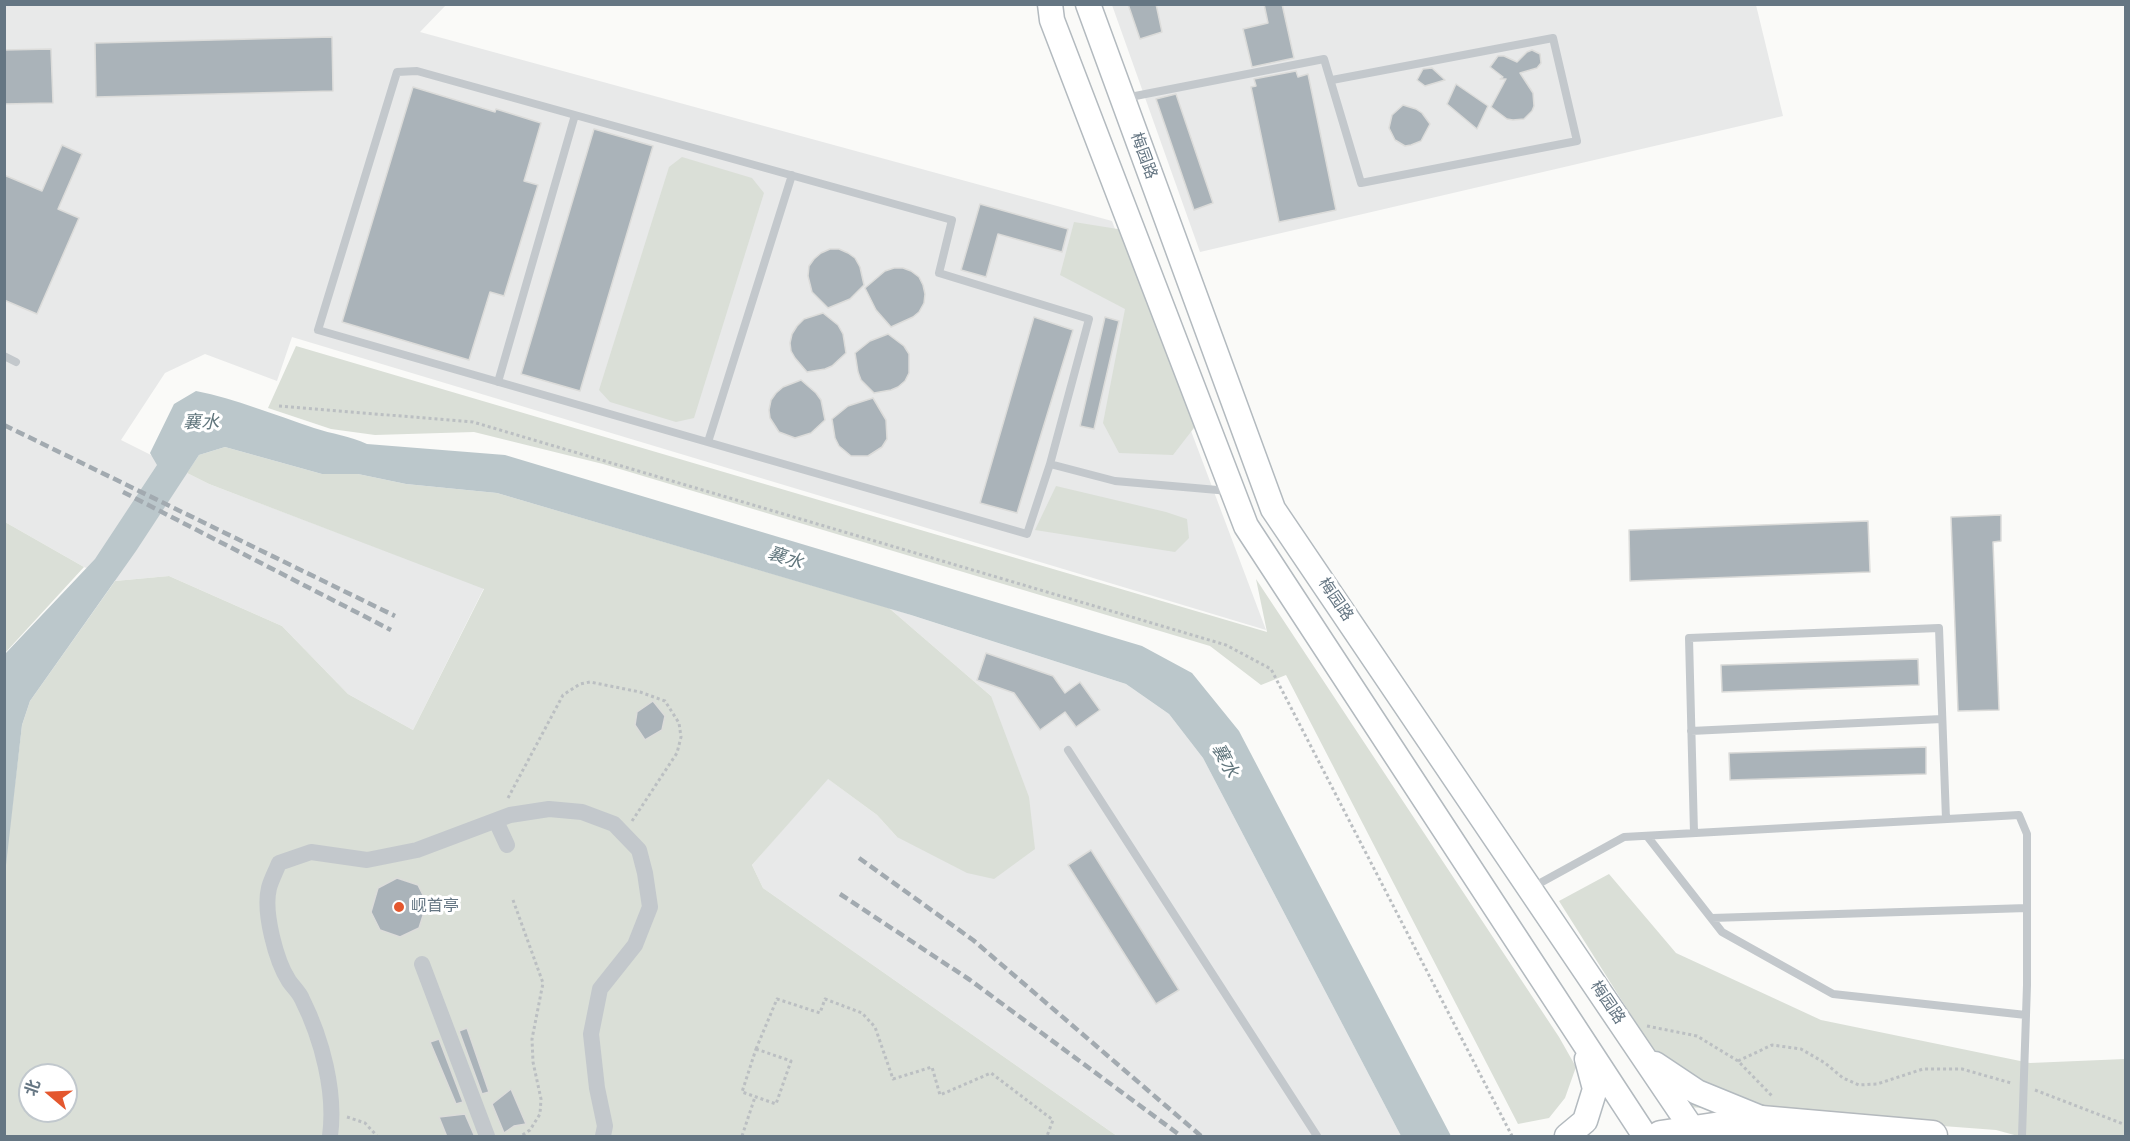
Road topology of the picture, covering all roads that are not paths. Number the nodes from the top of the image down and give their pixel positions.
1 (1050, 4) edge
2 (1088, 4) edge
3 (1332, 80) junction
4 (1121, 99) junction
5 (575, 115) junction
6 (792, 176) junction
7 (4, 356) edge
8 (16, 362) dead end
9 (498, 382) junction
10 (708, 442) junction
11 (1050, 464) junction
12 (1233, 492) junction
13 (1942, 719) junction
14 (1691, 731) junction
15 (1068, 750) dead end
16 (1946, 819) junction
17 (496, 821) junction
18 (1694, 833) junction
19 (1647, 836) junction
20 (507, 844) dead end
21 (1530, 888) junction
22 (2027, 908) junction
23 (1712, 918) junction
24 (422, 964) dead end
25 (2026, 1015) junction
26 (1581, 1039) junction
27 (1644, 1056) junction
28 (1770, 1122) junction
29 (1696, 1134) edge
30 (330, 1137) edge
31 (487, 1137) edge
32 (603, 1137) edge
33 (1317, 1137) edge
34 (1567, 1137) edge
35 (1645, 1137) edge
36 (1661, 1137) edge
37 (1932, 1137) edge
38 (2022, 1137) edge

1 - 12 main road, 梅园路
2 - 4 main road, 梅园路
3 - 3 lane
3 - 4 lane
4 - 21 main road, 梅园路
5 - 6 lane
5 - 9 lane
5 - 9 lane
6 - 10 lane
6 - 11 lane
7 - 8 lane
9 - 10 lane
10 - 11 lane
11 - 12 lane
12 - 26 main road, 梅园路
13 - 14 lane
13 - 14 lane
13 - 16 lane
14 - 18 lane
15 - 33 lane
16 - 18 lane
16 - 22 lane
17 - 20 street
17 - 30 street
17 - 32 street
18 - 19 lane
19 - 21 lane
19 - 23 lane
21 - 27 main road, 梅园路
22 - 23 lane
22 - 25 lane
23 - 25 lane
24 - 31 street
25 - 38 lane
26 - 34 main road
26 - 35 main road, 梅园路
27 - 28 main road
27 - 29 main road, 梅园路
28 - 29 highway
28 - 37 highway
29 - 36 highway

